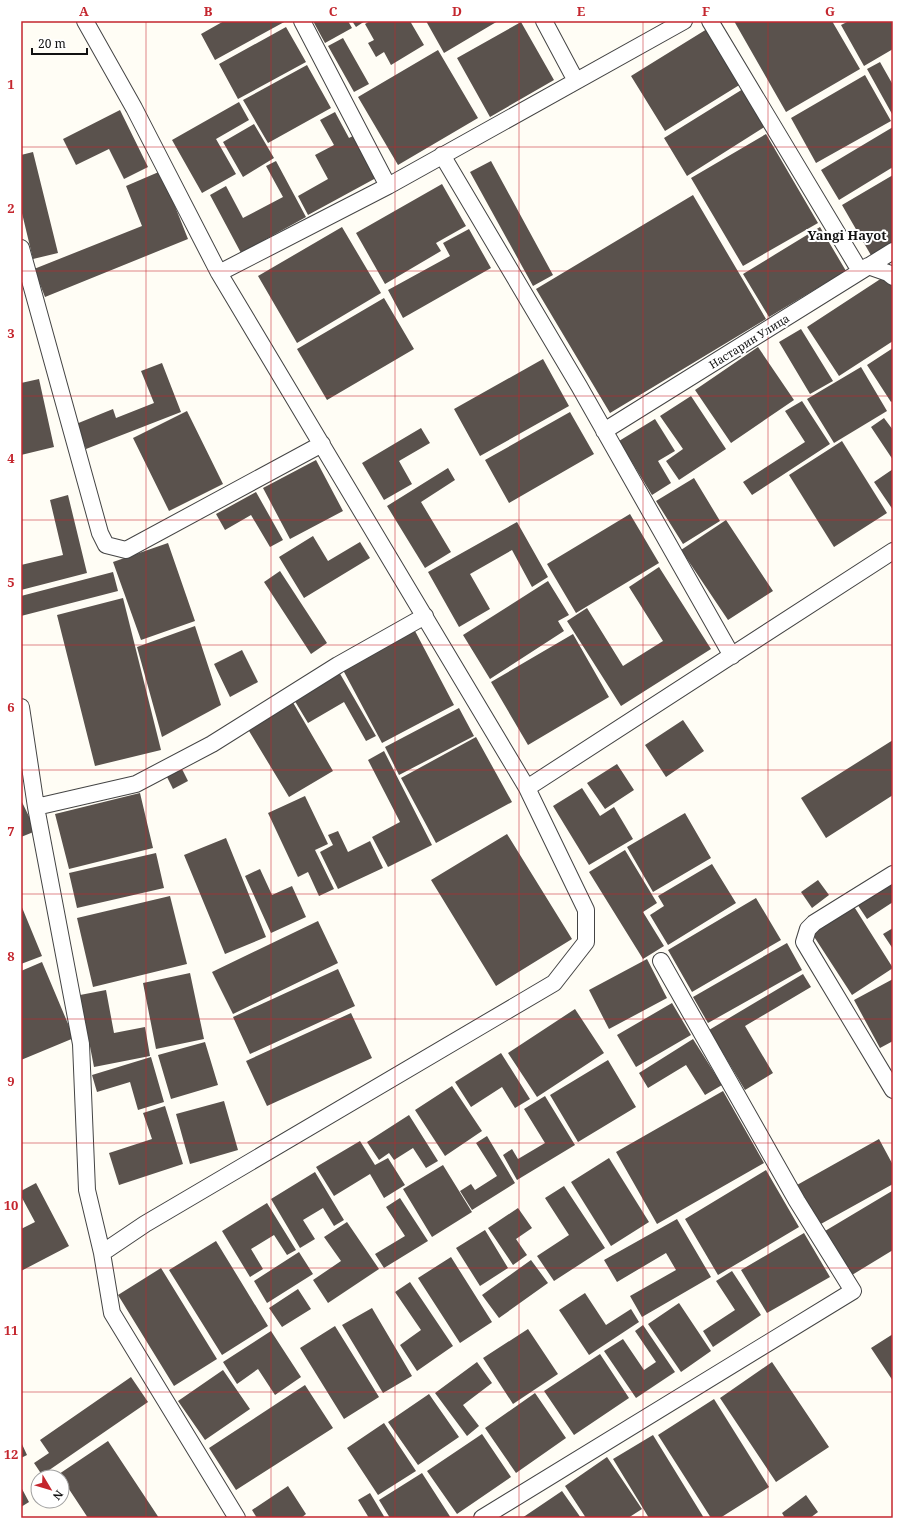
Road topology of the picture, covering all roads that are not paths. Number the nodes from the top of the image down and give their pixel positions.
1 (85, 21) edge
2 (302, 21) edge
3 (544, 21) edge
4 (684, 21) edge
5 (710, 21) edge
6 (576, 81) junction
7 (442, 155) junction
8 (388, 186) junction
9 (21, 248) edge
10 (893, 251) edge
11 (864, 269) junction
12 (220, 273) junction
13 (893, 277) edge
14 (604, 431) junction
15 (322, 444) junction
16 (893, 551) edge
17 (425, 616) junction
18 (732, 656) junction
19 (21, 707) edge
20 (527, 788) junction
21 (36, 807) junction
22 (893, 874) edge
23 (661, 961) dead end
24 (893, 1090) edge
25 (102, 1253) junction
26 (237, 1518) edge
27 (482, 1518) edge

1 - 12 street
2 - 8 street
3 - 6 street
4 - 6 street
5 - 11 street
6 - 7 street
7 - 8 street
7 - 14 street
8 - 12 street
9 - 15 street
10 - 11 street, Настарин Улица
11 - 13 street
11 - 14 street, Настарин Улица
12 - 15 street
14 - 18 street
15 - 17 street
16 - 18 street
17 - 20 street
17 - 21 street
18 - 20 street
19 - 21 street
20 - 25 street
21 - 25 street
22 - 24 street
23 - 27 street
25 - 26 street

